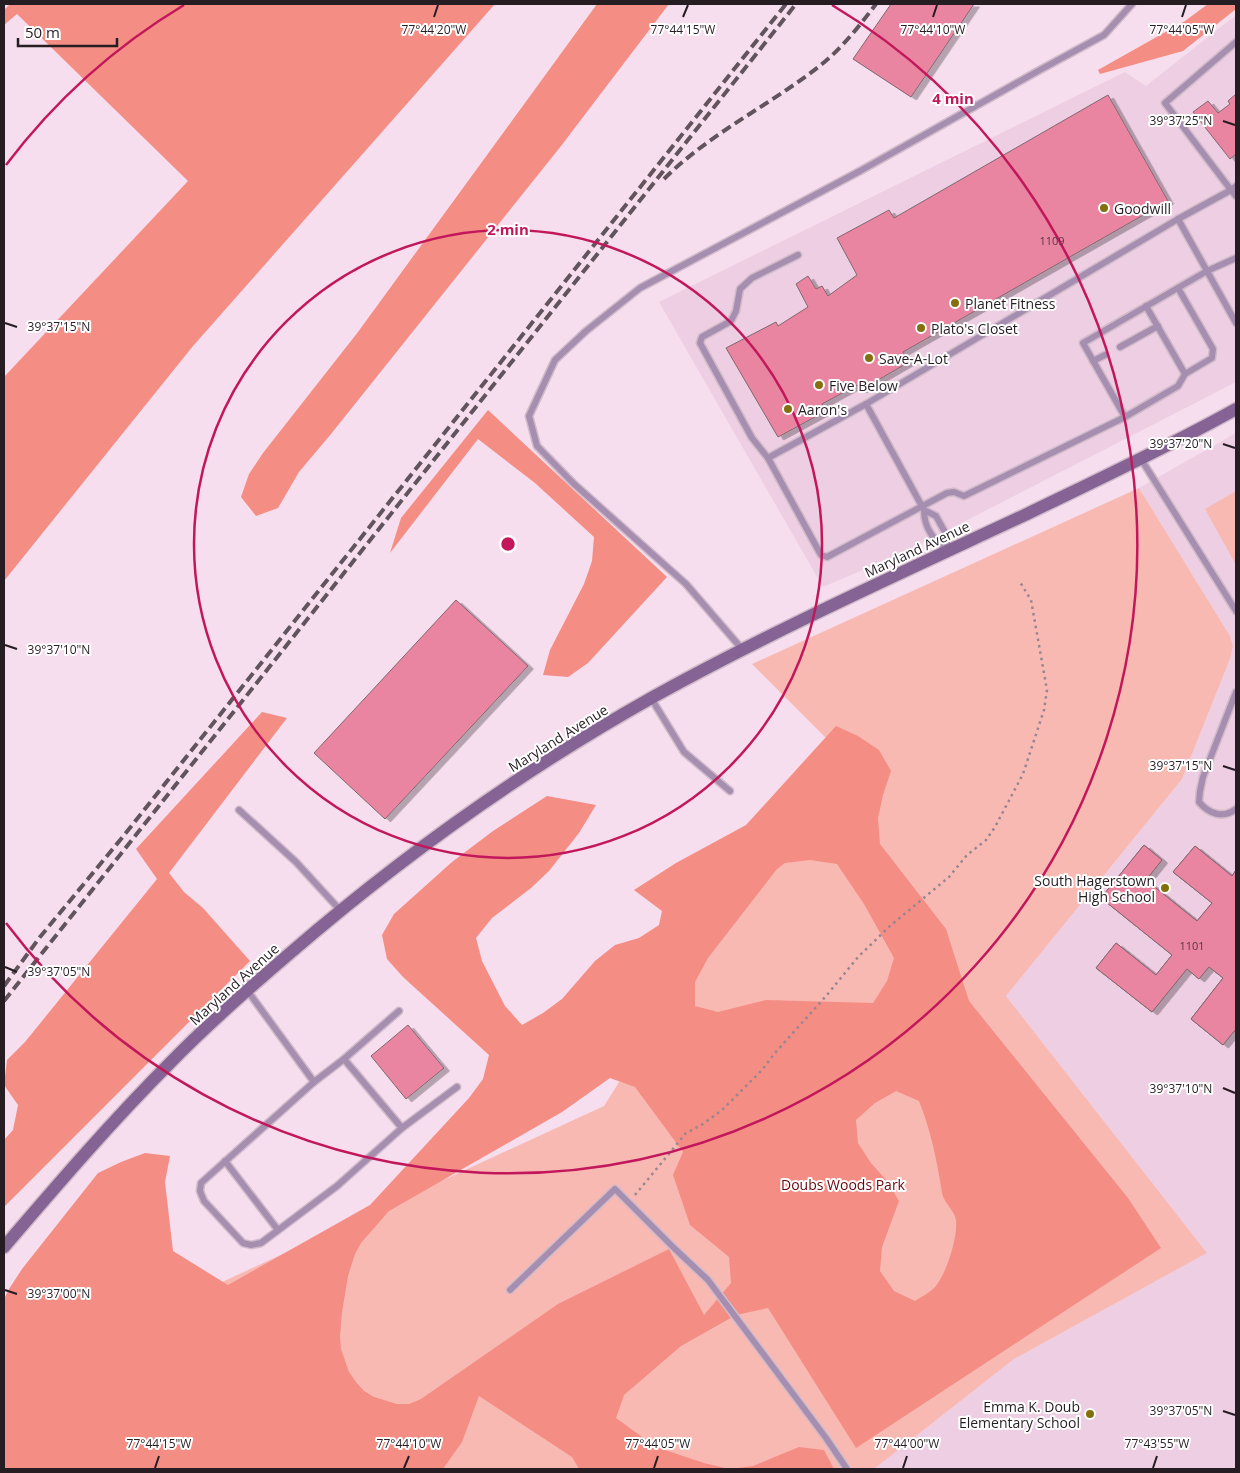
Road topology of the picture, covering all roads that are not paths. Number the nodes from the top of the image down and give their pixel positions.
1 (1132, 4) edge
2 (1236, 42) edge
3 (1234, 188) edge
4 (1236, 196) edge
5 (1178, 220) junction
6 (798, 255) dead end
7 (1236, 258) edge
8 (1207, 271) junction
9 (1178, 288) junction
10 (1146, 306) junction
11 (1236, 323) edge
12 (1158, 326) junction
13 (1120, 347) dead end
14 (1105, 355) dead end
15 (1094, 361) junction
16 (1185, 374) junction
17 (866, 404) junction
18 (1236, 409) edge
19 (1125, 417) junction
20 (768, 458) junction
21 (1141, 459) junction
22 (923, 508) junction
23 (948, 551) junction
24 (1236, 611) edge
25 (742, 649) junction
26 (1236, 692) edge
27 (651, 698) junction
28 (730, 791) dead end
29 (239, 810) dead end
30 (1236, 810) edge
31 (340, 910) junction
32 (247, 990) junction
33 (399, 1011) dead end
34 (344, 1059) junction
35 (314, 1082) junction
36 (457, 1087) dead end
37 (402, 1128) junction
38 (225, 1161) junction
39 (278, 1230) junction
40 (4, 1247) edge
41 (510, 1290) dead end
42 (848, 1469) edge

1 - 25 lane
2 - 3 lane
3 - 4 lane
3 - 5 lane
5 - 8 lane
5 - 17 lane
6 - 20 lane
7 - 8 lane
8 - 9 lane
8 - 11 lane
9 - 10 lane
9 - 16 lane
10 - 12 lane
10 - 15 lane
12 - 13 lane
12 - 16 lane
14 - 15 lane
15 - 19 lane
16 - 19 lane
17 - 20 lane
17 - 22 lane
18 - 21 main road, Maryland Avenue
19 - 22 lane
20 - 22 lane
21 - 23 main road, Maryland Avenue
21 - 24 lane
22 - 23 lane
22 - 23 lane
23 - 25 main road, Maryland Avenue
25 - 27 main road, Maryland Avenue
26 - 30 lane
27 - 28 lane
27 - 31 main road, Maryland Avenue
29 - 31 lane
31 - 32 main road, Maryland Avenue
32 - 35 lane
32 - 40 main road, Maryland Avenue
33 - 34 lane
34 - 35 lane
34 - 37 lane
35 - 38 lane
36 - 37 lane
37 - 39 lane
38 - 39 lane
38 - 39 lane
41 - 42 lane

